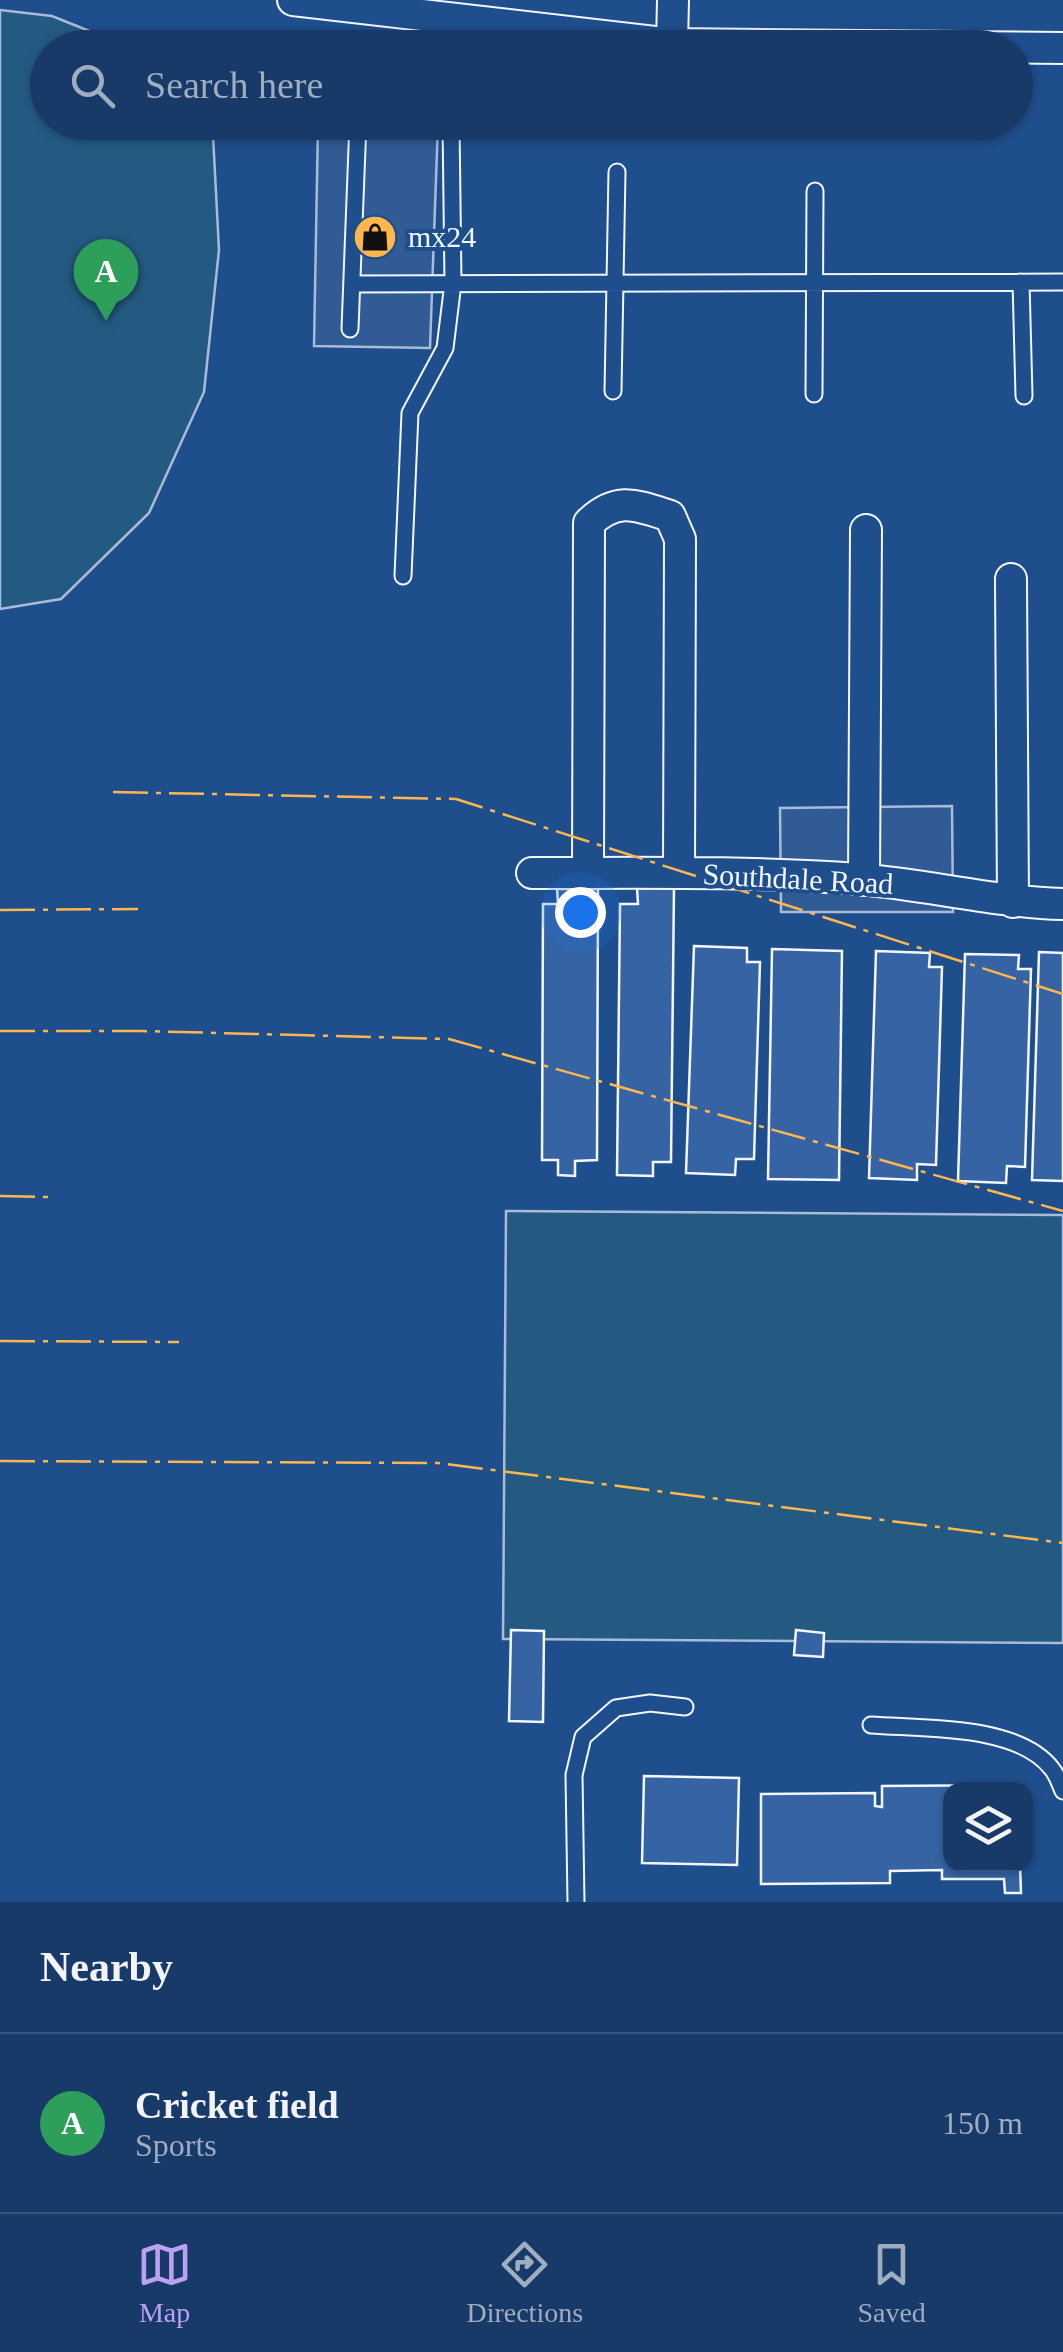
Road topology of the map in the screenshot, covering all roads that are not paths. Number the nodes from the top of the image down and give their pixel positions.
1 (293, 0) edge
2 (673, 0) edge
3 (432, 30) edge
4 (672, 30) edge
5 (1033, 48) edge
6 (1063, 48) edge
7 (357, 140) edge
8 (452, 140) edge
9 (617, 172) dead end
10 (815, 190) dead end
11 (453, 282) junction
12 (812, 282) junction
13 (1020, 282) junction
14 (1063, 282) edge
15 (616, 283) junction
16 (352, 284) junction
17 (350, 328) dead end
18 (612, 391) dead end
19 (814, 394) dead end
20 (1024, 396) dead end
21 (866, 530) dead end
22 (403, 576) dead end
23 (1010, 579) dead end
24 (532, 873) dead end
25 (588, 873) junction
26 (680, 873) junction
27 (864, 880) junction
28 (1013, 902) junction
29 (1063, 904) edge
30 (685, 1706) dead end
31 (870, 1725) dead end
32 (1063, 1791) edge
33 (576, 1902) edge

1 - 3 street
2 - 4 street
5 - 6 street
7 - 16 lane
8 - 11 lane
9 - 15 lane
10 - 12 lane
11 - 15 lane
11 - 16 lane
11 - 22 lane
12 - 13 lane
12 - 15 lane
12 - 19 lane
13 - 14 lane
13 - 20 lane
15 - 18 lane
16 - 17 lane
21 - 27 street
23 - 28 street
24 - 25 street, Southdale Road
25 - 26 street, Southdale Road
25 - 26 street
26 - 27 street, Southdale Road
27 - 28 street, Southdale Road
28 - 29 street, Southdale Road
30 - 33 lane
31 - 32 lane

